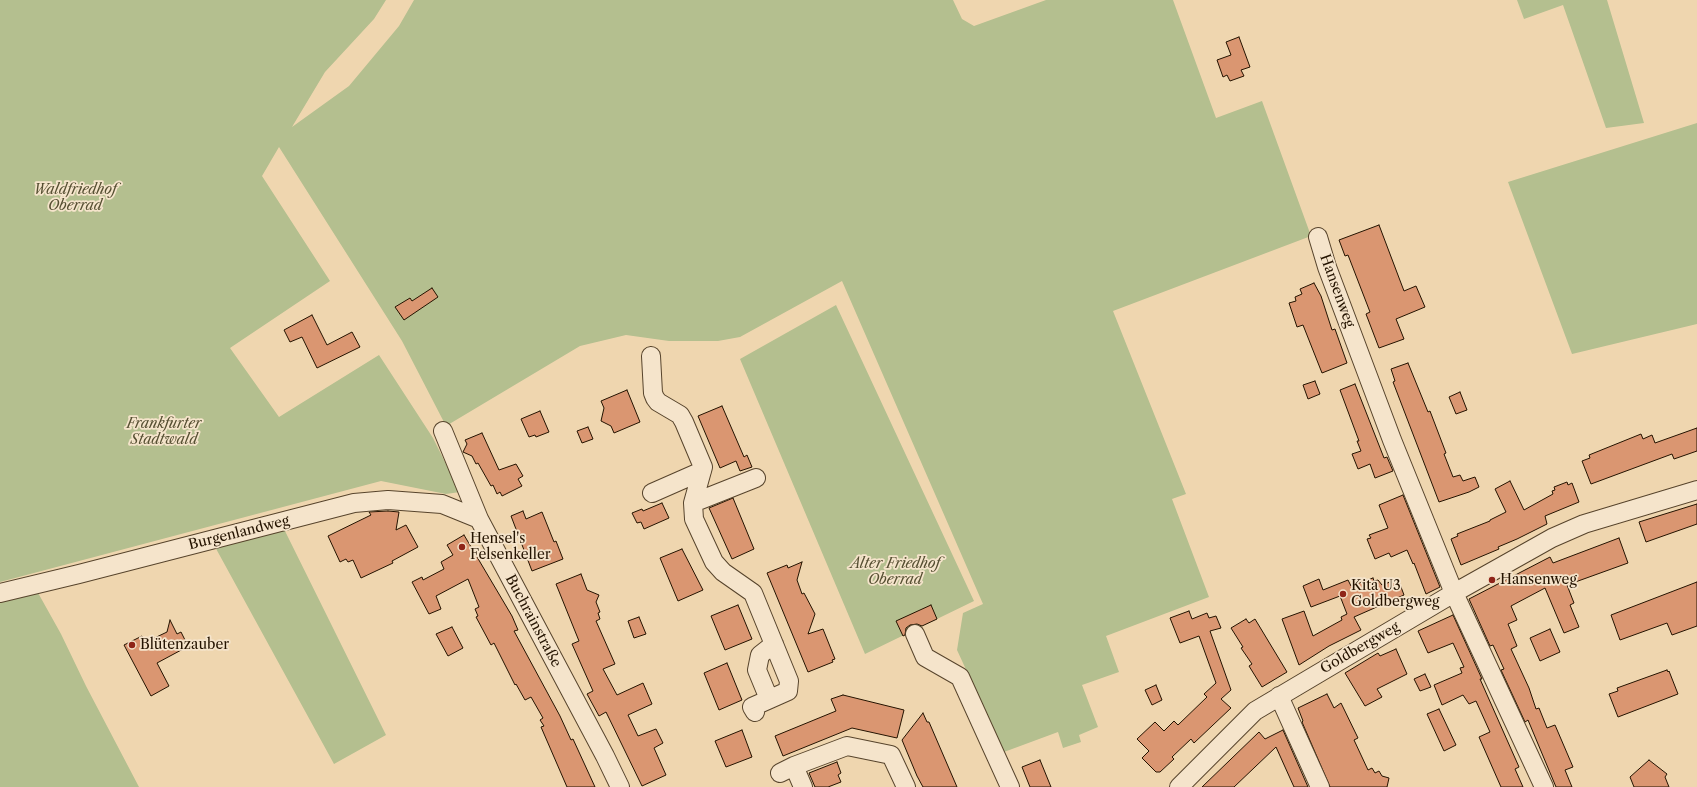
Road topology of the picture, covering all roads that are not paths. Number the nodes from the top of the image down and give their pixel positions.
1 (1318, 237) dead end
2 (651, 356) dead end
3 (442, 431) dead end
4 (702, 471) junction
5 (756, 478) dead end
6 (1697, 490) edge
7 (652, 493) dead end
8 (693, 503) junction
9 (479, 519) junction
10 (0, 593) edge
11 (1454, 593) junction
12 (915, 634) dead end
13 (774, 644) junction
14 (1278, 696) junction
15 (769, 699) junction
16 (755, 712) dead end
17 (620, 787) edge
18 (803, 787) edge
19 (906, 787) edge
20 (1010, 787) edge
21 (1179, 787) edge
22 (1320, 787) edge
23 (1544, 787) edge

1 - 11 street, Hansenweg
2 - 4 street
3 - 9 street, Buchrainstraße
4 - 7 street
4 - 8 street
5 - 8 street
6 - 11 street, Goldbergweg
8 - 13 street
9 - 10 street, Burgenlandweg
9 - 17 street, Buchrainstraße
11 - 14 street, Goldbergweg
11 - 23 street, Hansenweg
12 - 20 street
13 - 15 street
13 - 15 street
14 - 21 street, Goldbergweg
14 - 22 street
15 - 16 street
18 - 19 street

